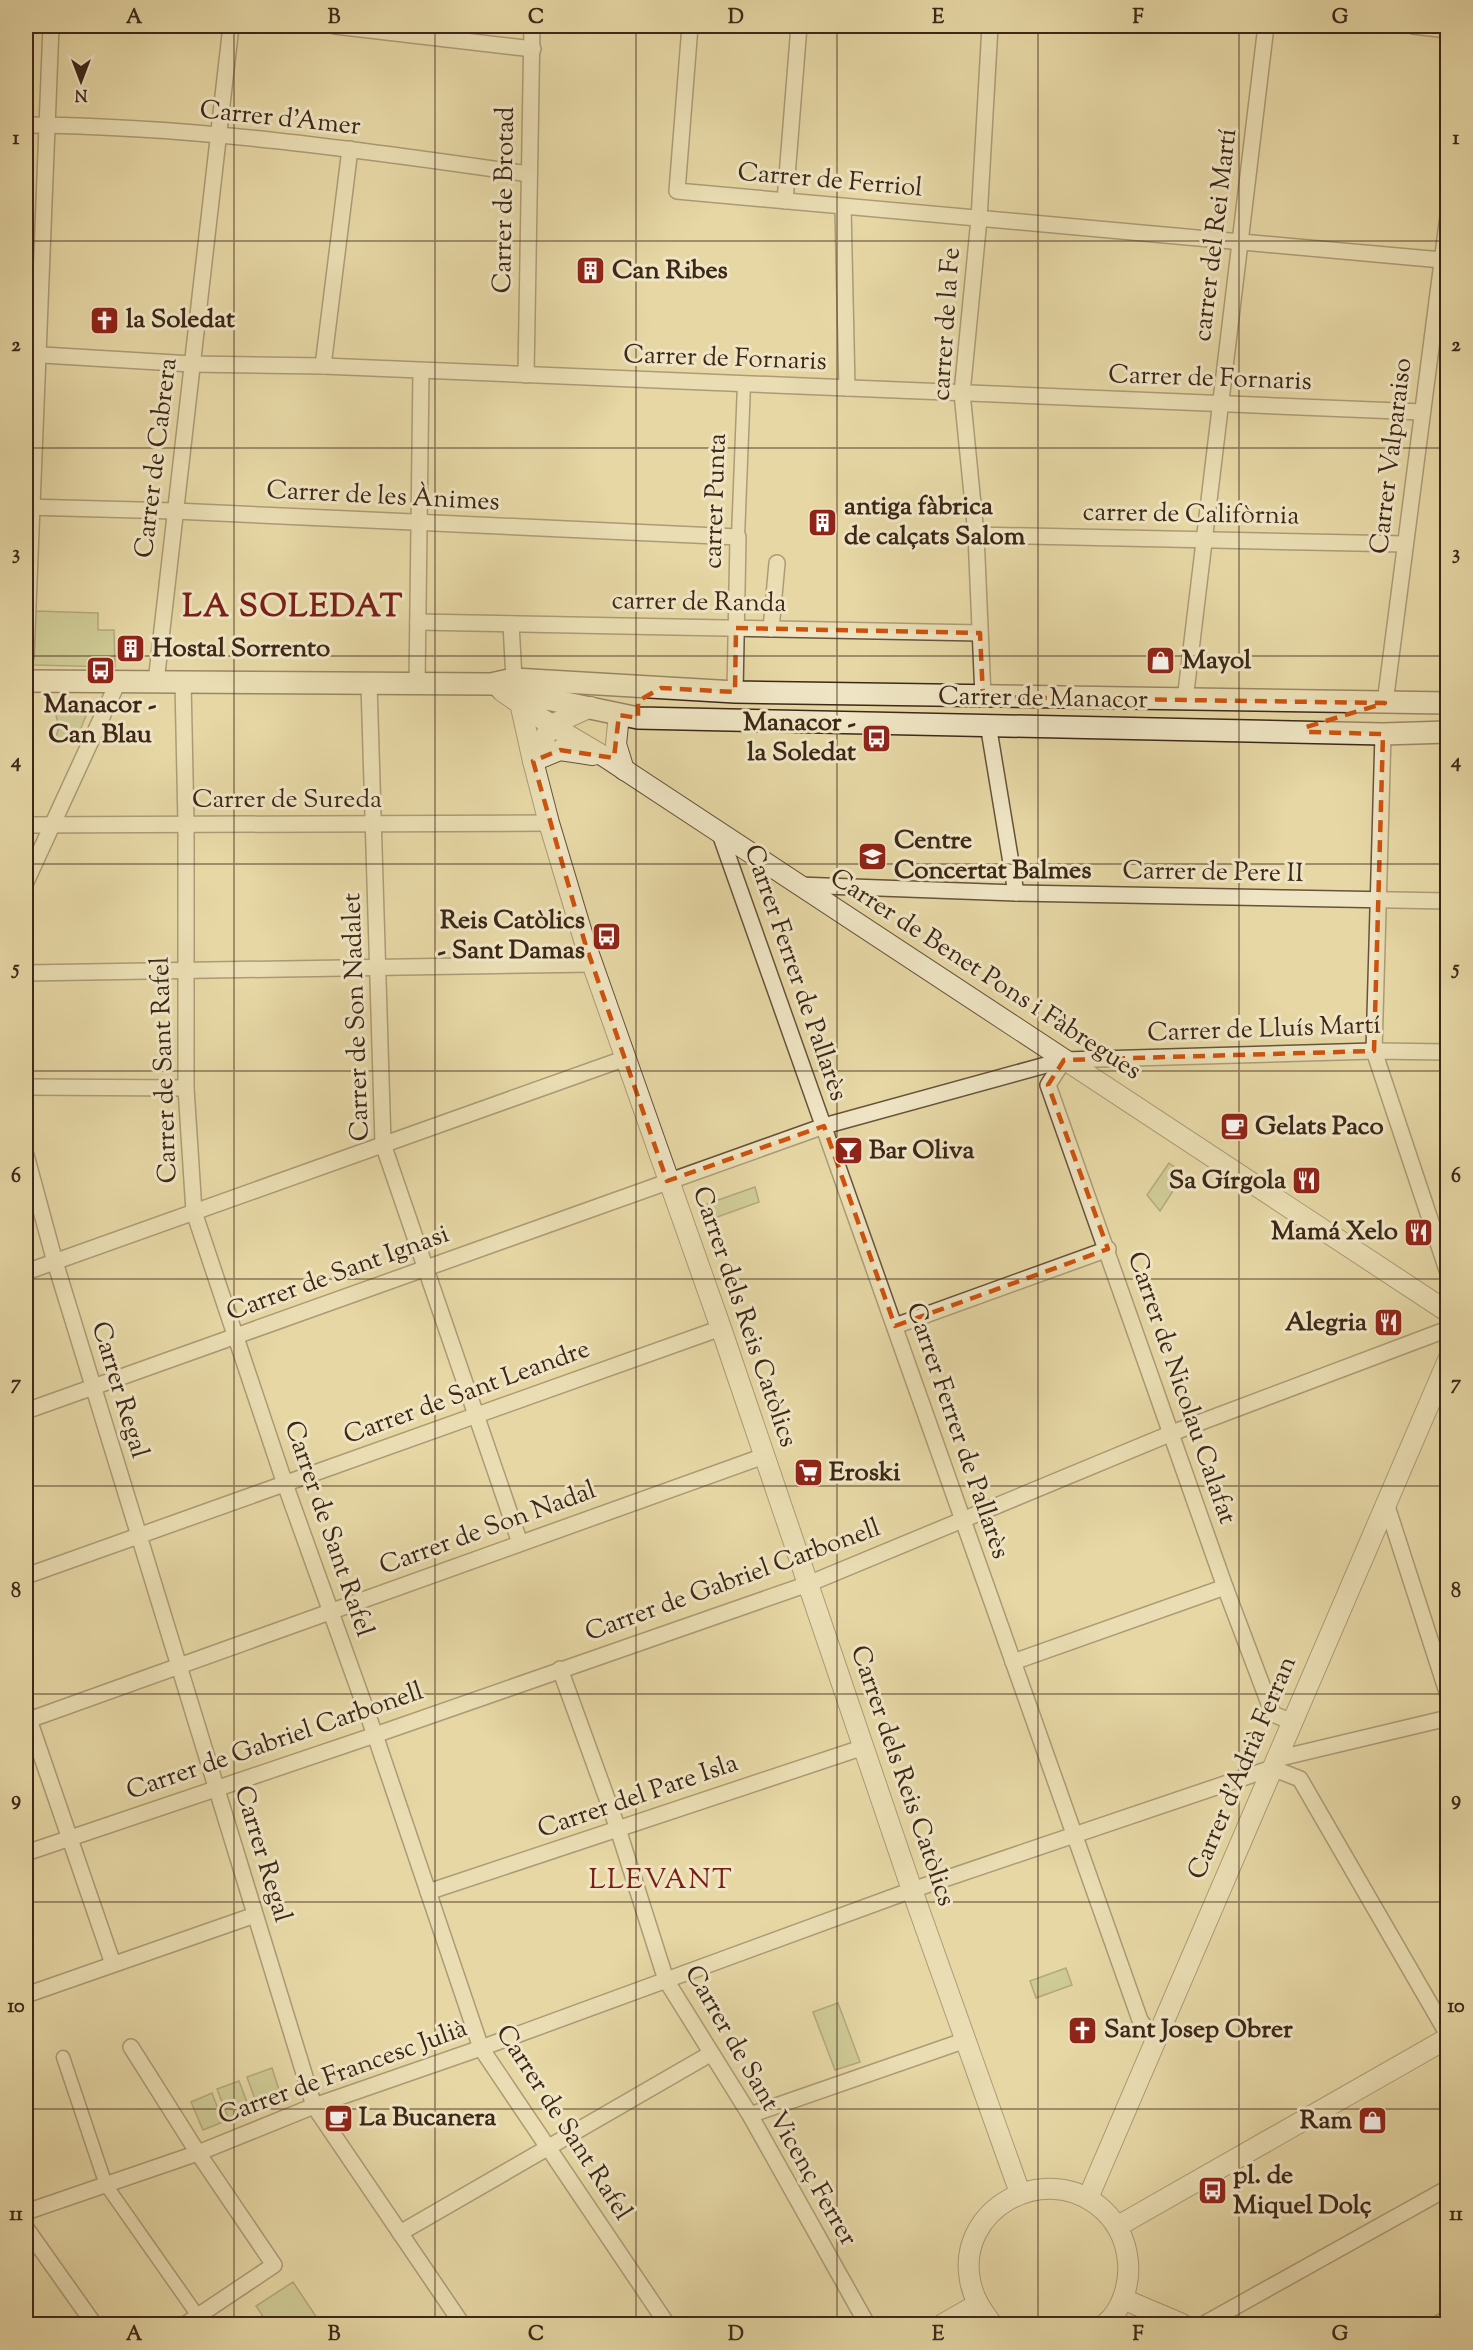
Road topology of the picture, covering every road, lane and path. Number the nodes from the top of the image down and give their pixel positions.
1 (51, 26) edge
2 (231, 26) edge
3 (335, 26) edge
4 (532, 26) edge
5 (690, 26) edge
6 (799, 26) edge
7 (990, 26) edge
8 (1266, 26) edge
9 (1414, 26) edge
10 (1448, 30) edge
11 (533, 48) junction
12 (26, 125) edge
13 (47, 125) junction
14 (218, 135) junction
15 (351, 149) junction
16 (528, 174) junction
17 (785, 201) junction
18 (843, 207) junction
19 (1448, 216) edge
20 (979, 219) junction
21 (1240, 242) junction
22 (1442, 260) junction
23 (32, 355) edge
24 (192, 364) junction
25 (323, 366) junction
26 (422, 371) junction
27 (526, 375) junction
28 (744, 384) junction
29 (847, 388) junction
30 (962, 393) junction
31 (1221, 404) junction
32 (1422, 412) junction
33 (28, 507) edge
34 (175, 511) junction
35 (418, 523) junction
36 (976, 535) junction
37 (738, 537) junction
38 (1204, 539) junction
39 (1405, 544) junction
40 (777, 563) dead end
41 (418, 622) junction
42 (511, 624) junction
43 (736, 628) junction
44 (771, 629) junction
45 (980, 633) junction
46 (26, 657) edge
47 (26, 681) edge
48 (118, 682) junction
49 (156, 682) junction
50 (183, 682) junction
51 (369, 684) junction
52 (417, 684) junction
53 (661, 688) junction
54 (517, 691) junction
55 (735, 692) junction
56 (983, 697) junction
57 (1185, 700) junction
58 (1384, 703) junction
59 (1448, 703) edge
60 (591, 707) junction
61 (632, 711) junction
62 (988, 724) junction
63 (551, 725) junction
64 (1266, 731) junction
65 (1448, 732) edge
66 (1383, 734) junction
67 (605, 757) junction
68 (533, 761) junction
69 (624, 770) junction
70 (549, 823) junction
71 (186, 824) junction
72 (374, 824) junction
73 (26, 825) edge
74 (54, 825) junction
75 (720, 834) junction
76 (26, 882) edge
77 (798, 885) junction
78 (1016, 893) junction
79 (1377, 900) junction
80 (1448, 901) edge
81 (592, 964) junction
82 (378, 967) junction
83 (185, 970) junction
84 (26, 973) edge
85 (1374, 1051) junction
86 (1448, 1052) edge
87 (626, 1058) junction
88 (1064, 1060) junction
89 (26, 1087) edge
90 (186, 1088) junction
91 (824, 1126) junction
92 (383, 1144) junction
93 (26, 1155) edge
94 (667, 1181) junction
95 (194, 1212) junction
96 (1108, 1249) junction
97 (55, 1262) junction
98 (425, 1268) junction
99 (26, 1272) edge
100 (1448, 1273) edge
101 (1448, 1312) edge
102 (895, 1326) junction
103 (721, 1328) junction
104 (1448, 1329) edge
105 (237, 1335) junction
106 (1448, 1360) edge
107 (93, 1386) junction
108 (26, 1411) edge
109 (477, 1415) junction
110 (1172, 1433) junction
111 (764, 1456) junction
112 (285, 1484) junction
113 (1386, 1503) junction
114 (963, 1520) junction
115 (139, 1536) junction
116 (520, 1543) junction
117 (26, 1576) edge
118 (808, 1584) junction
119 (1226, 1587) junction
120 (330, 1611) junction
121 (1013, 1662) junction
122 (179, 1666) junction
123 (560, 1669) junction
124 (1448, 1695) edge
125 (26, 1717) edge
126 (1448, 1718) edge
127 (1292, 1722) junction
128 (375, 1735) junction
129 (864, 1747) junction
130 (1274, 1763) junction
131 (216, 1787) junction
132 (618, 1829) junction
133 (1074, 1835) junction
134 (69, 1838) junction
135 (26, 1853) edge
136 (912, 1890) junction
137 (428, 1892) junction
138 (255, 1915) junction
139 (113, 1964) junction
140 (666, 1980) junction
141 (26, 1995) edge
142 (1448, 2036) edge
143 (966, 2040) junction
144 (1155, 2041) junction
145 (131, 2047) dead end
146 (480, 2048) junction
147 (710, 2054) junction
148 (63, 2057) dead end
149 (314, 2106) junction
150 (750, 2115) junction
151 (547, 2148) junction
152 (198, 2153) junction
153 (106, 2184) junction
154 (1448, 2188) edge
155 (1020, 2193) junction
156 (1088, 2198) junction
157 (26, 2212) edge
158 (1118, 2226) junction
159 (26, 2228) edge
160 (400, 2233) junction
161 (1123, 2299) junction
162 (978, 2304) junction
163 (1448, 2318) edge
164 (192, 2320) edge
165 (94, 2325) edge
166 (462, 2325) edge
167 (667, 2325) edge
168 (867, 2325) edge
169 (943, 2325) edge
170 (992, 2325) edge
171 (1105, 2325) edge
172 (1182, 2325) edge
173 (1204, 2325) edge
174 (1438, 2325) edge

1 - 13 street
2 - 14 street, Carrer de Cabrera
3 - 11 street
4 - 11 street, Carrer de Brotad
5 - 17 street, Carrer de Ferriol
6 - 17 street
7 - 20 street, carrer de la Fe
8 - 21 street, carrer del Rei Martí
9 - 10 street
11 - 16 street, Carrer de Brotad
12 - 13 street, Carrer d'Amer
13 - 14 street, Carrer d'Amer
13 - 23 street
14 - 15 street, Carrer d'Amer
14 - 24 street, Carrer de Cabrera
15 - 16 street, Carrer d'Amer
15 - 25 street
16 - 27 street, Carrer de Brotad
17 - 18 street, Carrer de Ferriol
18 - 20 street, Carrer de Ferriol
18 - 29 street
19 - 22 street, Carrer Valparaiso
20 - 21 street, Carrer de Ferriol
20 - 30 street, carrer de la Fe
21 - 22 street, Carrer de Ferriol
21 - 31 street, carrer del Rei Martí
22 - 32 street, Carrer Valparaiso
23 - 24 street, Carrer de Fornaris
23 - 33 street
24 - 25 street, Carrer de Fornaris
24 - 34 street, Carrer de Cabrera
25 - 26 street, Carrer de Fornaris
26 - 27 street, Carrer de Fornaris
26 - 35 street
27 - 28 street, Carrer de Fornaris
28 - 29 street, Carrer de Fornaris
28 - 37 street, carrer Punta
29 - 30 street, Carrer de Fornaris
30 - 31 street, Carrer de Fornaris
30 - 36 street, carrer de la Fe
31 - 32 street, Carrer de Fornaris
31 - 38 street, carrer del Rei Martí
32 - 39 street, Carrer Valparaiso
33 - 34 street, Carrer de les Ànimes
33 - 46 street
34 - 35 street, Carrer de les Ànimes
34 - 49 street, Carrer de Cabrera
35 - 37 street, Carrer de les Ànimes
35 - 41 street
36 - 38 street, carrer de Califòrnia
36 - 45 street, carrer de la Fe
37 - 43 street, carrer Punta
38 - 39 street, carrer de Califòrnia
38 - 57 street, carrer del Rei Martí
39 - 58 street, Carrer Valparaiso
40 - 44 street
41 - 42 street, carrer de Randa
41 - 52 street
42 - 43 street, carrer de Randa
42 - 54 street
43 - 44 street, carrer de Randa
43 - 55 street, carrer Punta
44 - 45 street, carrer de Randa
45 - 56 street, carrer de la Fe
47 - 48 main road, Carrer de Manacor
48 - 49 main road, Carrer de Manacor
48 - 74 street
49 - 50 main road, Carrer de Manacor
50 - 51 main road, Carrer de Manacor
50 - 71 street, Carrer de Sant Rafel
51 - 52 main road, Carrer de Manacor
51 - 72 street, Carrer de Son Nadalet
52 - 54 main road, Carrer de Manacor
53 - 54 main road, Carrer de Manacor
53 - 55 main road, Carrer de Manacor
53 - 61 main road
54 - 60 main road, Carrer de Manacor
54 - 63 street, Carrer de Benet Pons i Fàbregues
54 - 68 street, Carrer dels Reis Catòlics
55 - 56 main road, Carrer de Manacor
56 - 57 main road, Carrer de Manacor
57 - 58 main road, Carrer de Manacor
58 - 59 main road, Carrer de Manacor
58 - 64 main road
60 - 61 main road, Carrer de Manacor
60 - 63 street
61 - 62 main road, Carrer de Manacor
61 - 69 street
62 - 64 main road, Carrer de Manacor
62 - 78 street
63 - 67 street, Carrer de Benet Pons i Fàbregues
63 - 68 street
64 - 66 main road, Carrer de Manacor
65 - 66 main road, Carrer de Manacor
66 - 79 street
67 - 68 street
67 - 69 street, Carrer de Benet Pons i Fàbregues
68 - 70 street, Carrer dels Reis Catòlics
69 - 75 street, Carrer de Benet Pons i Fàbregues
70 - 72 street, Carrer de Sureda
70 - 81 street, Carrer dels Reis Catòlics
71 - 72 street, Carrer de Sureda
71 - 74 street, Carrer de Sureda
71 - 83 street, Carrer de Sant Rafel
72 - 82 street, Carrer de Son Nadalet
73 - 74 street, Carrer de Sureda
74 - 76 street
75 - 77 street, Carrer de Benet Pons i Fàbregues
75 - 91 street, Carrer Ferrer de Pallarès
77 - 78 street, Carrer de Pere II
77 - 88 street, Carrer de Benet Pons i Fàbregues
78 - 79 street, Carrer de Pere II
79 - 80 street, Carrer de Pere II
79 - 85 street
81 - 82 street
81 - 87 street, Carrer dels Reis Catòlics
82 - 83 street
82 - 92 street, Carrer de Son Nadalet
83 - 84 street
83 - 90 street, Carrer de Sant Rafel
85 - 86 street, Carrer de Lluís Martí
85 - 88 street, Carrer de Lluís Martí
85 - 100 street
87 - 92 street
87 - 94 street, Carrer dels Reis Catòlics
88 - 91 street, Carrer de Lluís Martí
88 - 96 street, Carrer de Nicolau Calafat
88 - 101 street, Carrer de Benet Pons i Fàbregues
89 - 90 street
90 - 95 street, Carrer de Sant Rafel
91 - 94 street, Carrer de Lluís Martí
91 - 102 street, Carrer Ferrer de Pallarès
92 - 95 street
92 - 98 street, Carrer de Son Nadalet
93 - 97 street, Carrer Regal
94 - 98 street, Carrer de Sant Ignasi
94 - 103 street, Carrer dels Reis Catòlics
95 - 97 street
95 - 105 street, Carrer de Sant Rafel
96 - 102 street
96 - 110 street, Carrer de Nicolau Calafat
97 - 99 street
97 - 107 street, Carrer Regal
98 - 105 street, Carrer de Sant Ignasi
98 - 109 street, Carrer de Son Nadalet
102 - 114 street, Carrer Ferrer de Pallarès
103 - 109 street, Carrer de Sant Leandre
103 - 111 street, Carrer dels Reis Catòlics
104 - 110 street, Carrer de Gabriel Carbonell
105 - 107 street, Carrer de Sant Ignasi
105 - 112 street, Carrer de Sant Rafel
106 - 113 street, Carrer d'Adrià Ferran
107 - 108 street, Carrer de Sant Ignasi
107 - 115 street, Carrer Regal
109 - 112 street, Carrer de Sant Leandre
109 - 116 street, Carrer de Son Nadalet
110 - 114 street, Carrer de Gabriel Carbonell
110 - 119 street, Carrer de Nicolau Calafat
111 - 116 street, Carrer de Son Nadal
111 - 118 street, Carrer dels Reis Catòlics
112 - 115 street, Carrer de Sant Leandre
112 - 120 street, Carrer de Sant Rafel
113 - 124 street
113 - 127 street, Carrer d'Adrià Ferran
114 - 118 street, Carrer de Gabriel Carbonell
114 - 121 street, Carrer Ferrer de Pallarès
115 - 117 street, Carrer de Sant Leandre
115 - 122 street, Carrer Regal
116 - 120 street, Carrer de Son Nadal
118 - 123 street, Carrer de Gabriel Carbonell
118 - 129 street, Carrer dels Reis Catòlics
119 - 121 street
119 - 127 street, Carrer de Nicolau Calafat
120 - 122 street, Carrer de Son Nadal
120 - 128 street, Carrer de Sant Rafel
121 - 133 street, Carrer Ferrer de Pallarès
122 - 125 street, Carrer de Son Nadal
122 - 131 street, Carrer Regal
123 - 128 street, Carrer de Gabriel Carbonell
123 - 132 street, Carrer de Sant Vicenç Ferrer
125 - 134 street
126 - 130 street, Carrer de Francesc Julià
127 - 130 street, Carrer d'Adrià Ferran
128 - 131 street, Carrer de Gabriel Carbonell
128 - 137 street, Carrer de Sant Rafel
129 - 132 street, Carrer del Pare Isla
129 - 136 street, Carrer dels Reis Catòlics
130 - 133 street, Carrer de Francesc Julià
130 - 142 street
130 - 144 street, Carrer d'Adrià Ferran
131 - 134 street, Carrer de Gabriel Carbonell
131 - 138 street, Carrer Regal
132 - 137 street, Carrer del Pare Isla
132 - 140 street, Carrer de Sant Vicenç Ferrer
133 - 136 street, Carrer de Francesc Julià
133 - 144 street, Carrer Ferrer de Pallarès
134 - 135 street, Carrer de Gabriel Carbonell
134 - 139 street
136 - 140 street, Carrer de Francesc Julià
136 - 143 street, Carrer dels Reis Catòlics
137 - 146 street, Carrer de Sant Rafel
138 - 139 street
138 - 149 street, Carrer Regal
139 - 141 street
140 - 146 street, Carrer de Francesc Julià
140 - 147 street, Carrer de Sant Vicenç Ferrer
142 - 158 street
143 - 150 street
143 - 155 street, Carrer dels Reis Catòlics
144 - 156 street, Carrer d'Adrià Ferran
145 - 152 street
146 - 149 street, Carrer de Francesc Julià
146 - 151 street, Carrer de Sant Rafel
147 - 150 street, Carrer de Sant Vicenç Ferrer
147 - 151 street
148 - 153 street
149 - 152 street, Carrer de Francesc Julià
149 - 160 street, Carrer Regal
150 - 168 street, Carrer de Sant Vicenç Ferrer
151 - 160 street
151 - 167 street, Carrer de Sant Rafel
152 - 153 street, Carrer de Francesc Julià
152 - 164 street
153 - 157 street, Carrer de Francesc Julià
153 - 164 street
154 - 173 street
155 - 156 street
155 - 162 street
156 - 158 street
158 - 161 street
159 - 165 street
160 - 166 street, Carrer Regal
161 - 171 street
161 - 172 street
162 - 169 street
162 - 170 street
163 - 174 street

